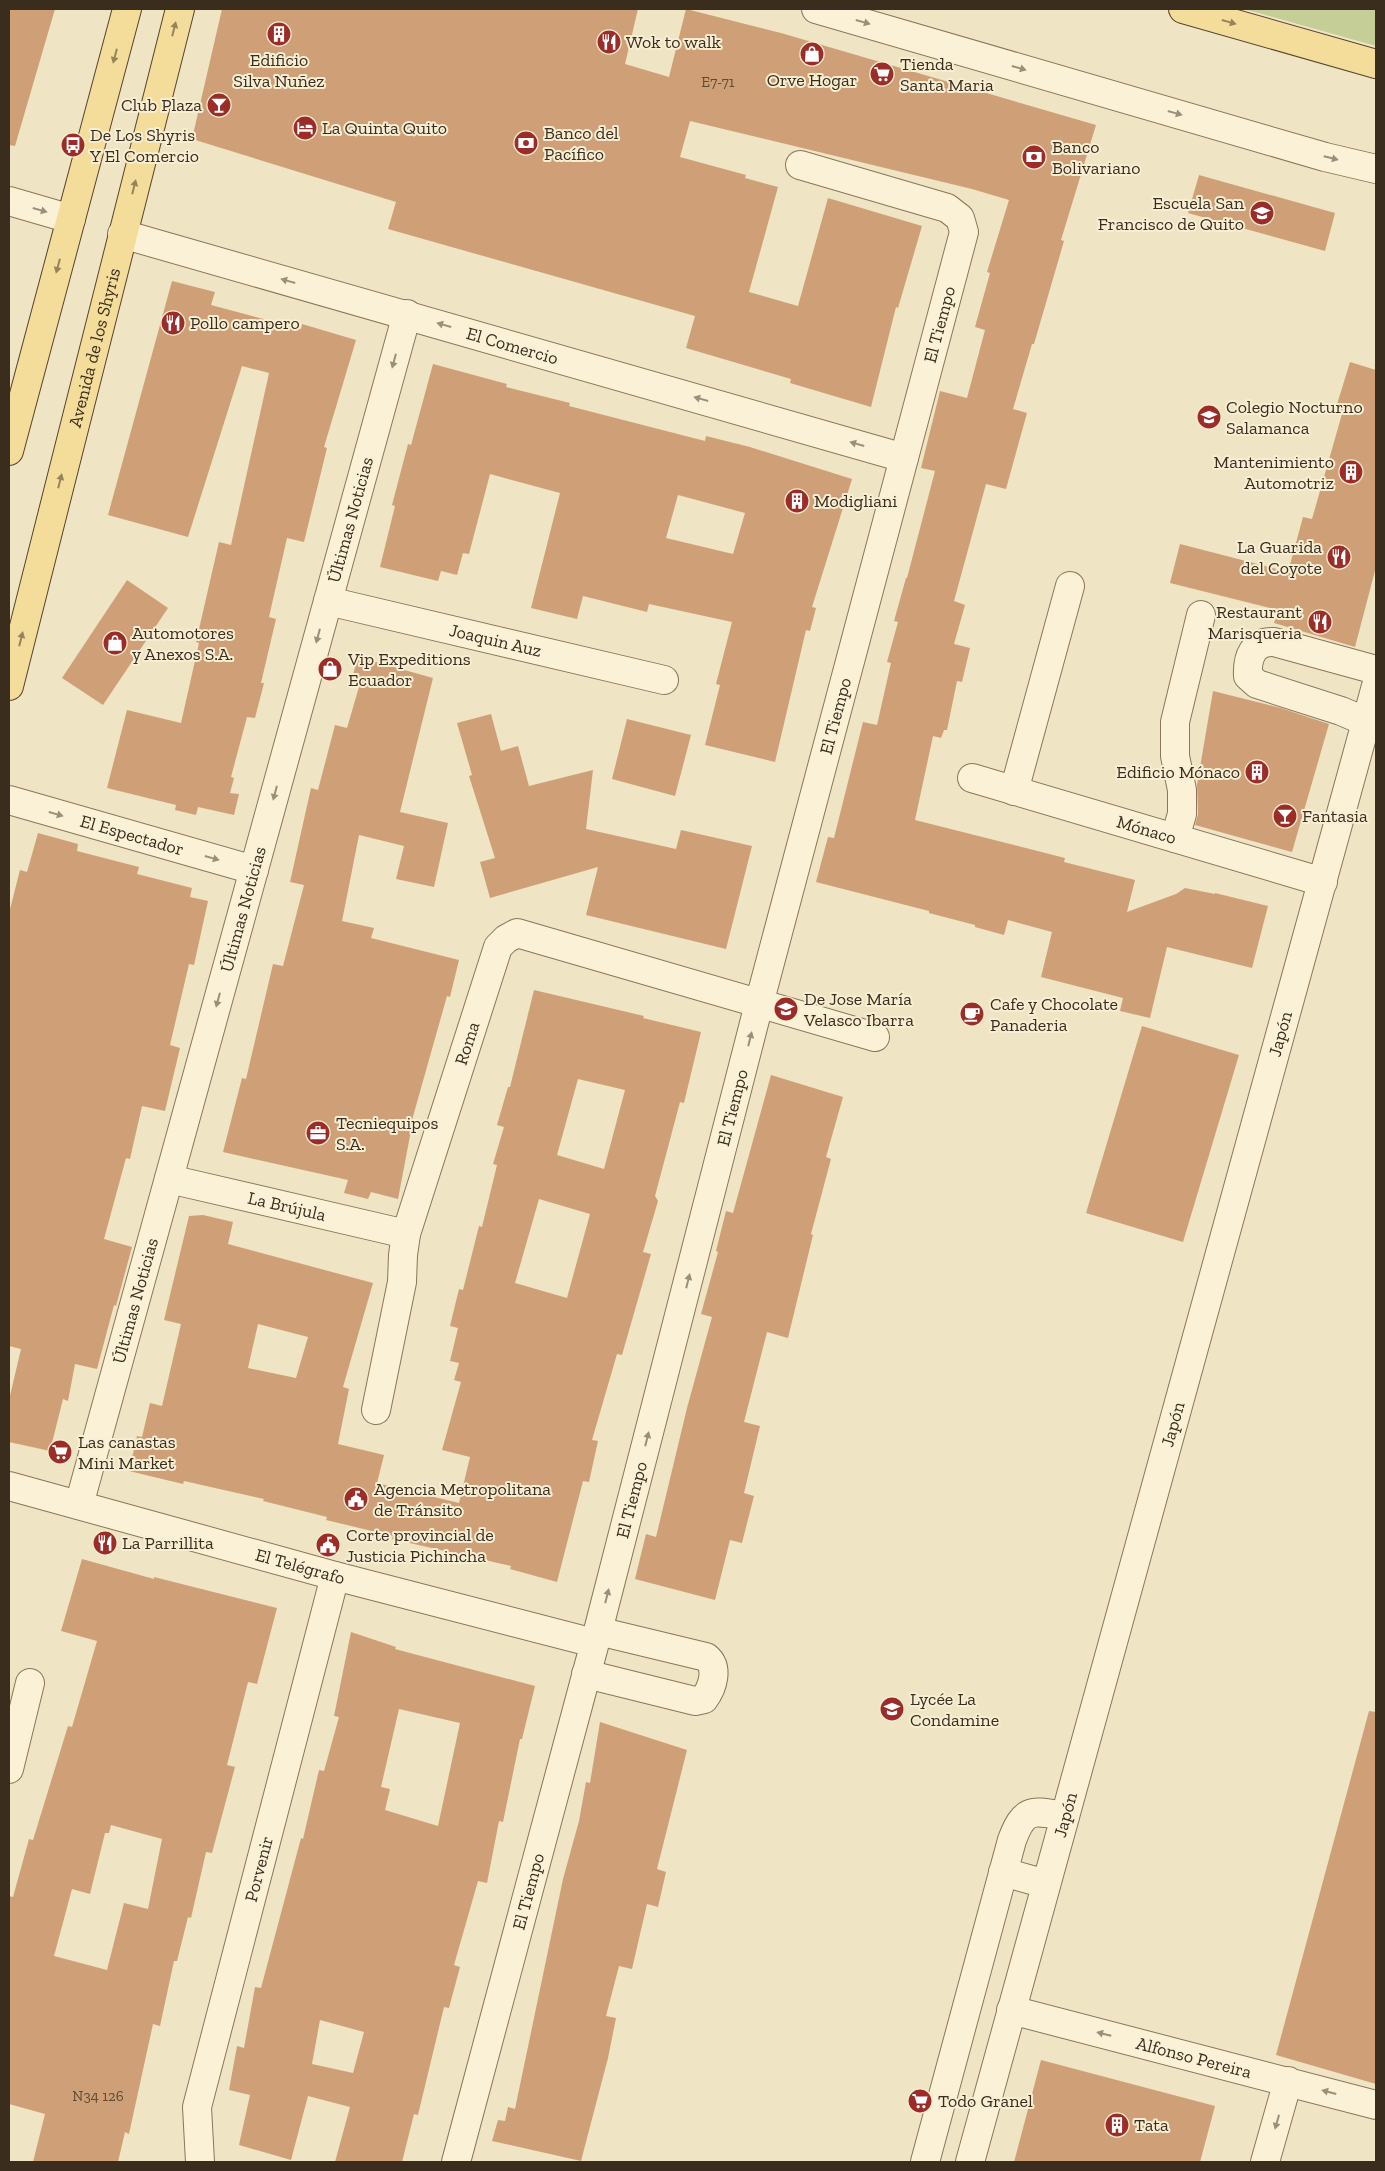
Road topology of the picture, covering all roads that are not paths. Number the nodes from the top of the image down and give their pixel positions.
1 (127, 9) edge
2 (180, 9) edge
3 (816, 9) edge
4 (1182, 9) edge
5 (1376, 64) edge
6 (800, 165) dead end
7 (1376, 170) edge
8 (9, 201) edge
9 (71, 219) junction
10 (122, 234) junction
11 (407, 314) junction
12 (9, 451) edge
13 (904, 458) junction
14 (1070, 586) dead end
15 (328, 601) junction
16 (1201, 616) dead end
17 (1376, 670) edge
18 (664, 680) dead end
19 (9, 686) edge
20 (1376, 686) edge
21 (1366, 722) junction
22 (972, 778) dead end
23 (1014, 791) junction
24 (9, 800) edge
25 (1175, 838) junction
26 (254, 870) junction
27 (1323, 882) junction
28 (759, 1004) junction
29 (875, 1037) dead end
30 (169, 1179) junction
31 (406, 1234) junction
32 (376, 1410) dead end
33 (9, 1486) edge
34 (79, 1505) junction
35 (334, 1576) junction
36 (596, 1637) junction
37 (586, 1674) junction
38 (30, 1683) dead end
39 (9, 1769) edge
40 (1065, 1816) junction
41 (1003, 1872) junction
42 (1046, 1884) junction
43 (1011, 2010) junction
44 (1288, 2081) junction
45 (943, 2096) junction
46 (1376, 2105) edge
47 (984, 2111) junction
48 (200, 2162) edge
49 (456, 2162) edge
50 (926, 2162) edge
51 (970, 2162) edge
52 (1266, 2162) edge

1 -> 9 main road
10 -> 2 main road, Avenida de los Shyris
3 -> 7 street
4 -> 5 main road
6 - 13 street, El Tiempo
8 -> 9 street
9 -> 12 main road
11 -> 10 street, El Comercio
19 -> 10 main road, Avenida de los Shyris
13 -> 11 street, El Comercio
11 -> 15 street, Últimas Noticias
13 - 28 street, El Tiempo
14 - 23 street
15 - 18 street, Joaquin Auz
15 -> 26 street, Últimas Noticias
16 - 25 street
17 - 21 street
20 - 21 street, Japón
21 - 27 street, Japón
22 - 23 street, Mónaco
23 - 25 street, Mónaco
24 -> 26 street, El Espectador
25 - 27 street, Mónaco
26 -> 30 street, Últimas Noticias
27 - 40 street, Japón
28 - 29 street, Roma
28 - 31 street, Roma
36 -> 28 street, El Tiempo
30 - 31 street, La Brújula
30 - 34 street, Últimas Noticias
31 - 32 street, Roma
33 - 34 street, El Telégrafo
34 - 35 street, El Telégrafo
35 - 36 street, El Telégrafo
35 - 48 street, Porvenir
36 - 37 street, El Tiempo
36 - 37 street, El Telégrafo
37 - 49 street, El Tiempo
38 - 39 street
40 - 41 street
40 - 42 street, Japón
41 - 42 street
41 - 45 street
42 - 43 street, Japón
44 -> 43 street, Alfonso Pereira
43 - 47 street, Japón
46 -> 44 street, Alfonso Pereira
44 -> 52 street
45 - 47 street
45 - 50 street
47 - 51 street, Japón

